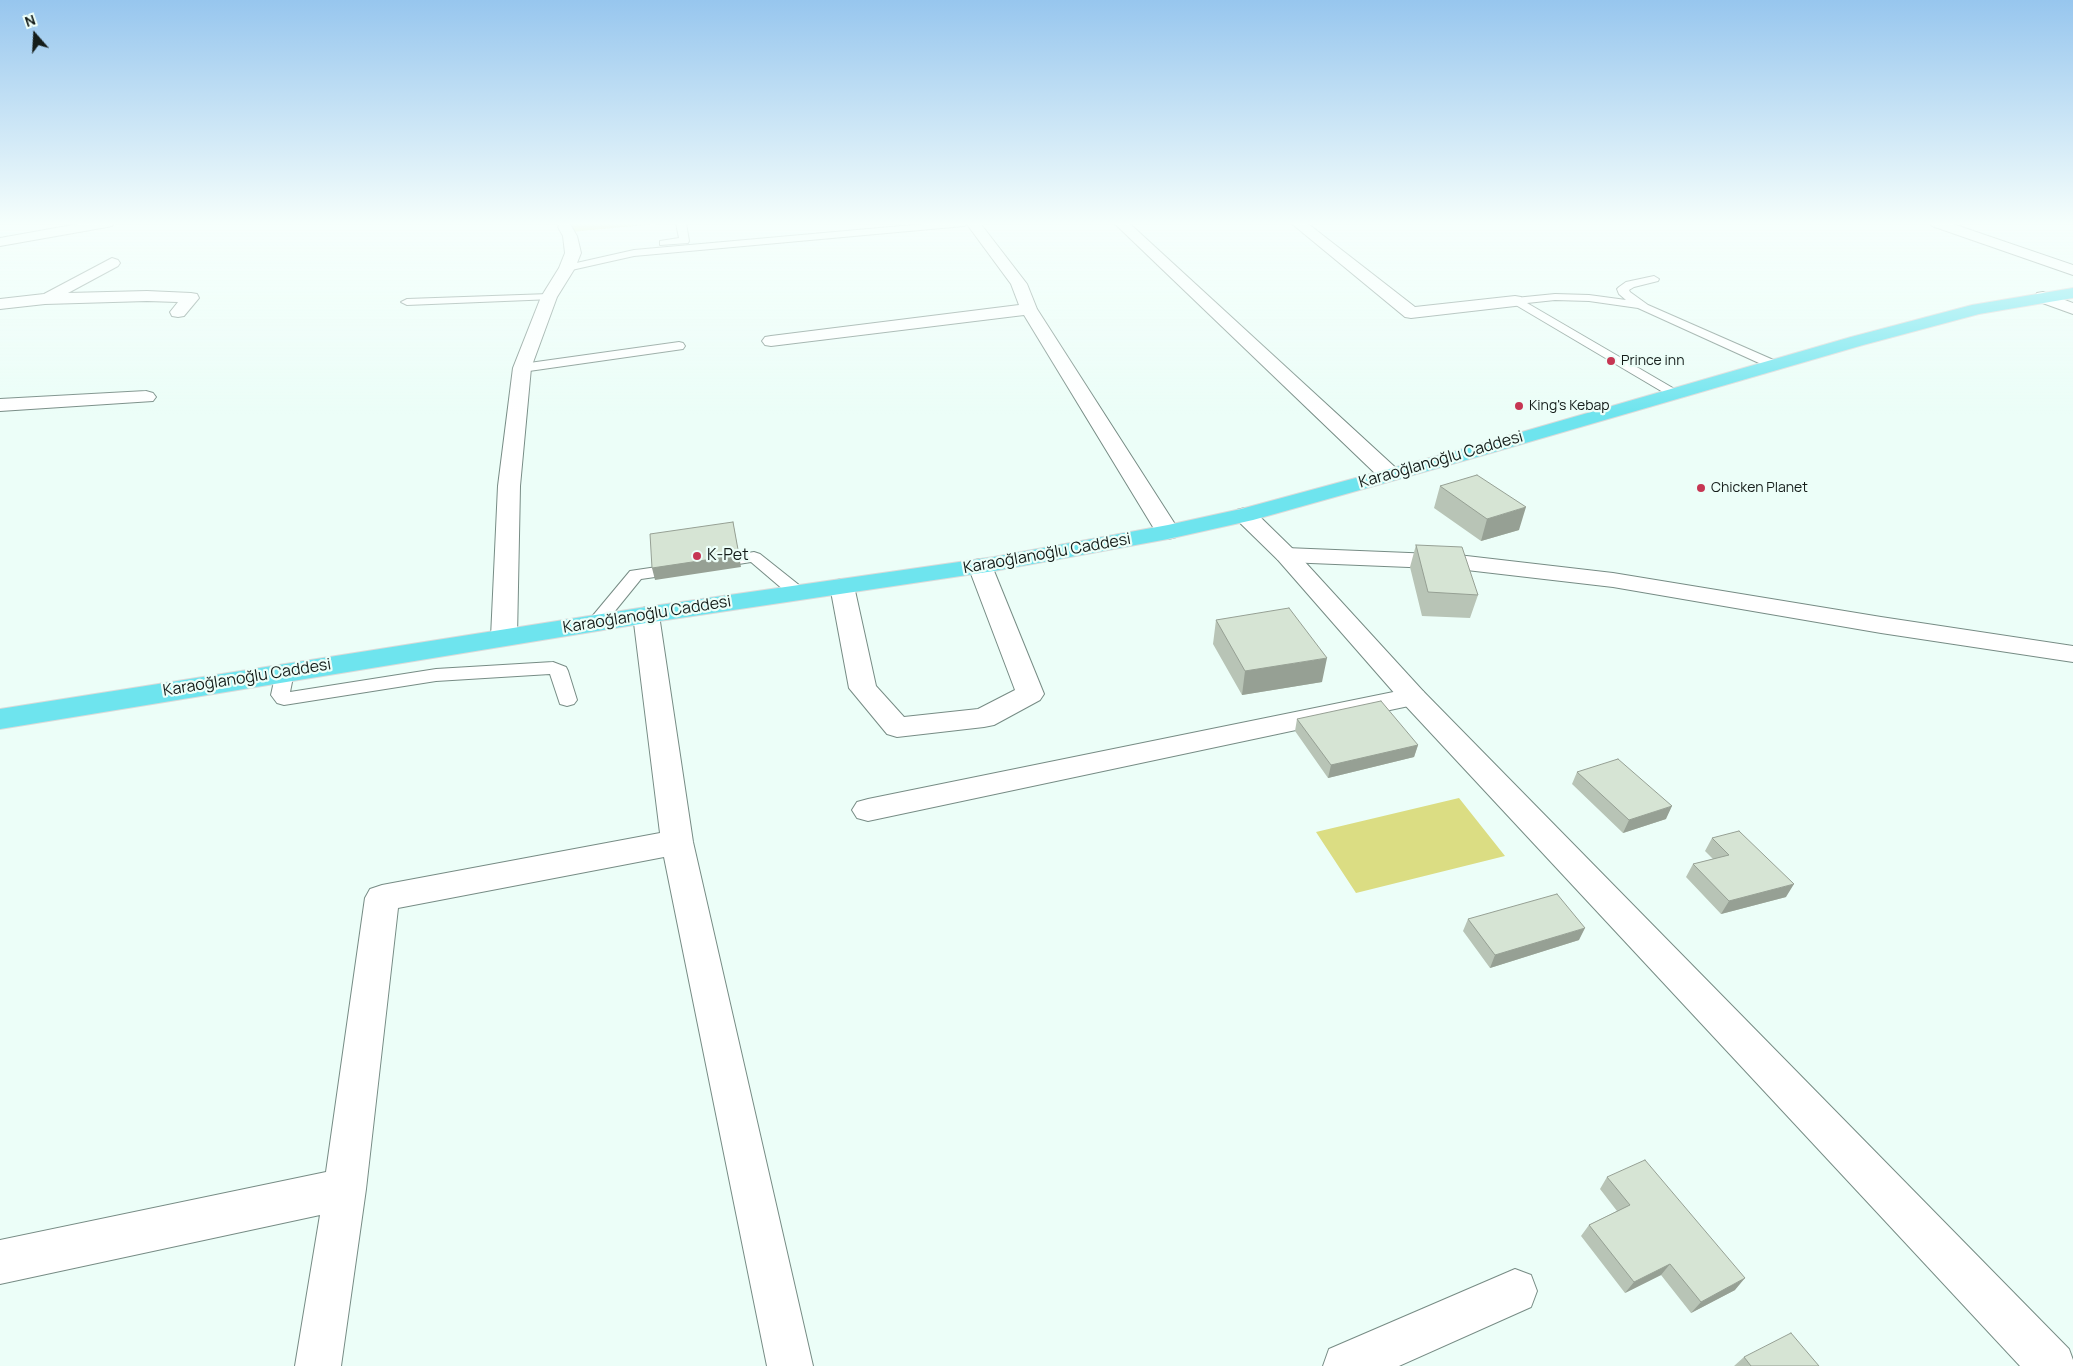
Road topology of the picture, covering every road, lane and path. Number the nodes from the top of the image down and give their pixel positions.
1 (68, 287) edge
2 (557, 287) edge
3 (1020, 287) edge
4 (1189, 287) edge
5 (1378, 287) edge
6 (1626, 287) edge
7 (2073, 292) edge
8 (549, 297) junction
9 (2042, 297) junction
10 (45, 299) junction
11 (1515, 301) junction
12 (407, 302) dead end
13 (0, 304) edge
14 (1644, 306) junction
15 (2073, 309) edge
16 (1029, 310) junction
17 (178, 312) dead end
18 (772, 341) dead end
19 (679, 346) dead end
20 (1774, 365) junction
21 (522, 368) junction
22 (1673, 394) junction
23 (146, 397) dead end
24 (0, 405) edge
25 (1389, 474) junction
26 (1245, 516) junction
27 (1168, 532) junction
28 (1286, 555) junction
29 (980, 566) junction
30 (842, 586) junction
31 (798, 593) junction
32 (646, 615) junction
33 (596, 623) junction
34 (504, 638) junction
35 (436, 648) junction
36 (2073, 654) edge
37 (285, 672) junction
38 (436, 675) junction
39 (1413, 697) junction
40 (567, 700) dead end
41 (0, 719) edge
42 (868, 810) dead end
43 (677, 842) junction
44 (345, 1189) junction
45 (0, 1262) edge
46 (1515, 1291) dead end
47 (318, 1366) edge
48 (790, 1366) edge
49 (1346, 1366) edge
50 (2052, 1366) edge

1 - 10 street
2 - 8 street
3 - 16 street
4 - 25 street
5 - 11 street
6 - 14 lane
7 - 9 main road, Karaoğlanoğlu Caddesi
8 - 12 lane
8 - 21 street
9 - 15 street
9 - 20 main road, Karaoğlanoğlu Caddesi
10 - 13 street
10 - 17 street
11 - 14 lane
11 - 22 lane
14 - 20 lane
16 - 18 street
16 - 27 street
19 - 21 lane
20 - 22 main road, Karaoğlanoğlu Caddesi
21 - 34 street
22 - 25 main road, Karaoğlanoğlu Caddesi
23 - 24 street
25 - 26 main road, Karaoğlanoğlu Caddesi
26 - 27 main road, Karaoğlanoğlu Caddesi
26 - 28 street
27 - 29 main road, Karaoğlanoğlu Caddesi
28 - 36 street
28 - 39 street
29 - 30 main road, Karaoğlanoğlu Caddesi
29 - 30 street
30 - 31 main road, Karaoğlanoğlu Caddesi
31 - 32 main road, Karaoğlanoğlu Caddesi
31 - 33 lane
32 - 33 main road, Karaoğlanoğlu Caddesi
32 - 43 street
33 - 34 main road, Karaoğlanoğlu Caddesi
34 - 35 main road, Karaoğlanoğlu Caddesi
35 - 37 main road, Karaoğlanoğlu Caddesi
35 - 38 lane
37 - 38 lane
37 - 41 main road, Karaoğlanoğlu Caddesi
38 - 40 lane
39 - 42 street
39 - 50 street
43 - 44 street
43 - 48 street
44 - 45 street
44 - 47 street
46 - 49 street

